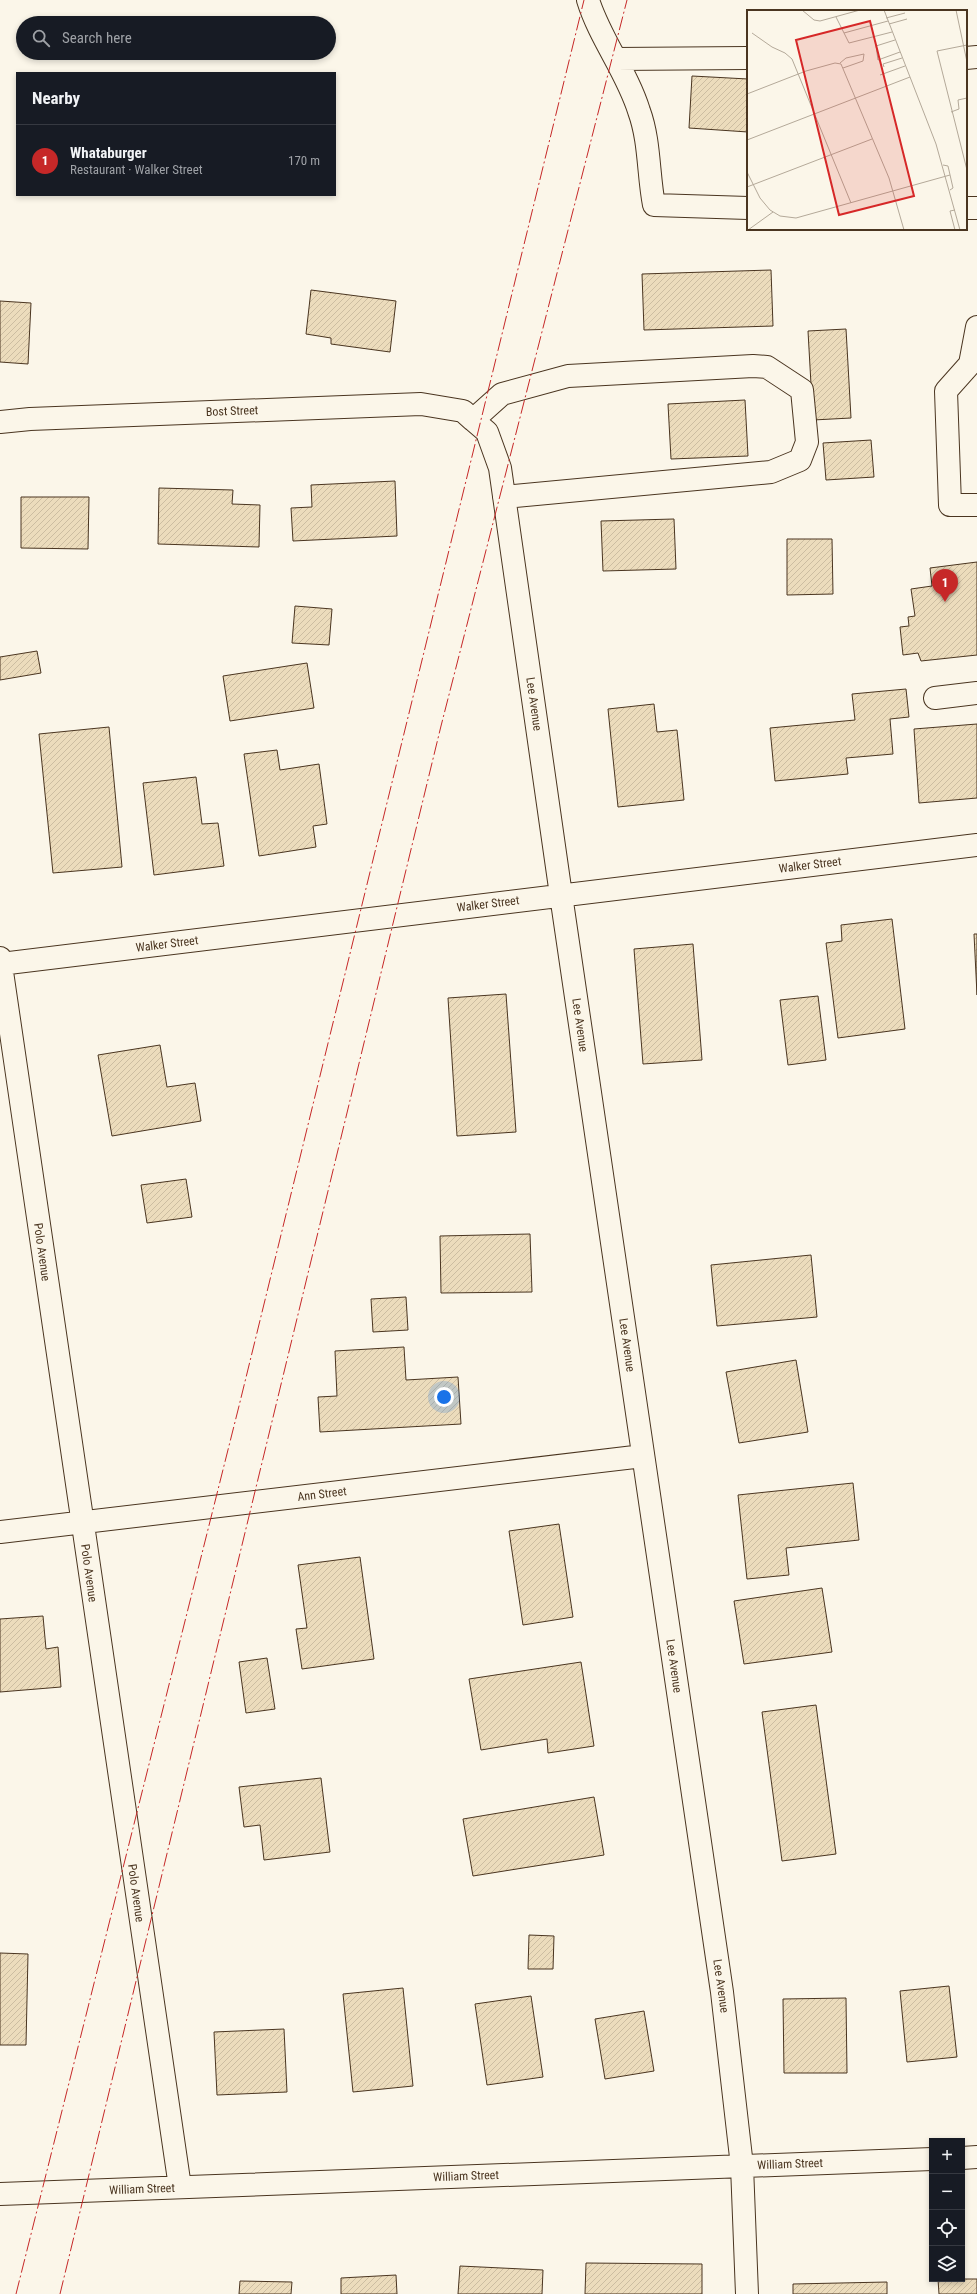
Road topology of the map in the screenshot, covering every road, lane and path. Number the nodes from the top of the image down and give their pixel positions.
1 (588, 0) edge
2 (977, 57) edge
3 (747, 58) edge
4 (967, 58) edge
5 (616, 59) junction
6 (747, 208) edge
7 (977, 327) edge
8 (468, 416) junction
9 (0, 422) edge
10 (504, 497) junction
11 (977, 505) edge
12 (977, 693) edge
13 (936, 698) dead end
14 (977, 845) edge
15 (561, 895) junction
16 (0, 962) edge
17 (643, 1456) junction
18 (81, 1523) junction
19 (0, 1532) edge
20 (977, 2157) edge
21 (965, 2158) edge
22 (929, 2159) edge
23 (742, 2166) junction
24 (180, 2187) junction
25 (0, 2194) edge
26 (747, 2294) edge

1 - 5 street
2 - 4 street
3 - 5 street
5 - 6 street
7 - 11 street
8 - 9 street, Bost Street
8 - 10 street, Lee Avenue
8 - 10 street
10 - 15 street, Lee Avenue
12 - 13 street
14 - 15 street, Walker Street
15 - 16 street, Walker Street
15 - 17 street, Lee Avenue
16 - 18 street, Polo Avenue
17 - 18 street, Ann Street
17 - 23 street, Lee Avenue
18 - 19 street, Ann Street
18 - 24 street, Polo Avenue
20 - 21 street
22 - 23 street, William Street
23 - 24 street, William Street
23 - 26 street, Lee Avenue
24 - 25 street, William Street

